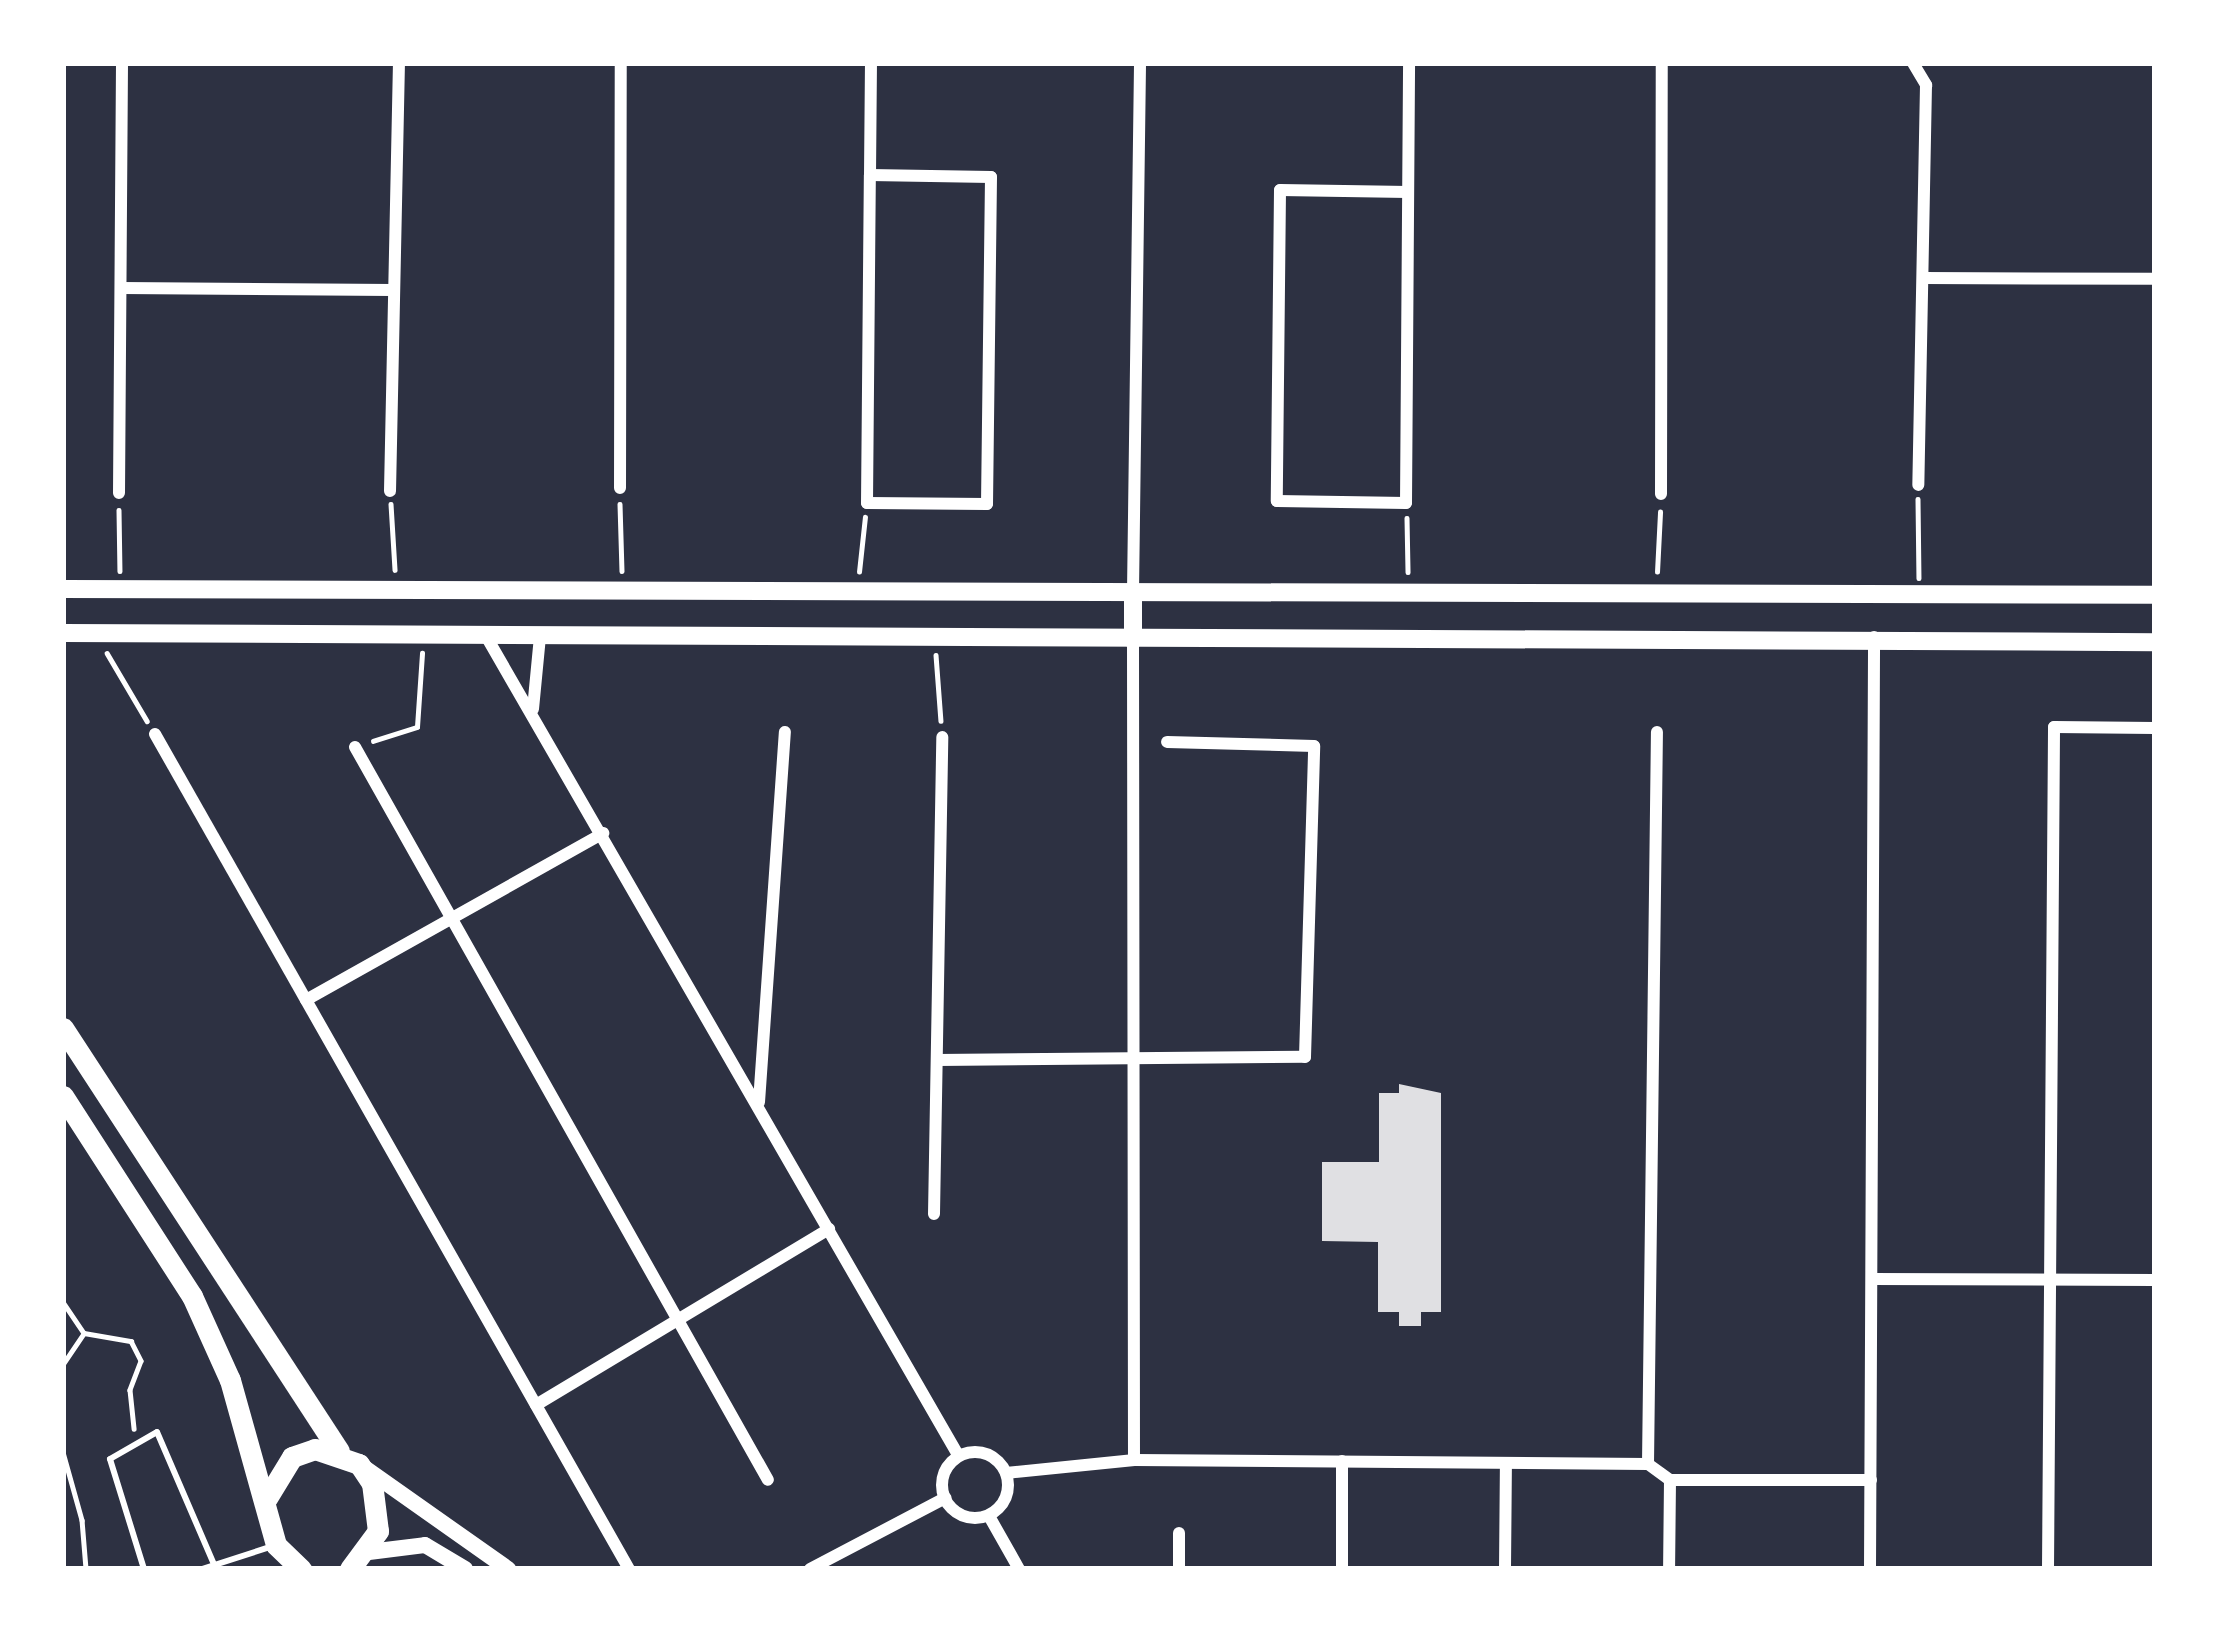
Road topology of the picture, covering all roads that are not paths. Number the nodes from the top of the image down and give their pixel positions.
1 (122, 63) edge
2 (399, 63) edge
3 (621, 63) edge
4 (871, 63) edge
5 (1141, 63) edge
6 (1409, 63) edge
7 (1662, 63) edge
8 (1913, 63) edge
9 (870, 176) junction
10 (1408, 192) junction
11 (1923, 278) junction
12 (2155, 279) edge
13 (121, 288) junction
14 (393, 290) junction
15 (1918, 485) road end
16 (620, 488) road end
17 (390, 491) road end
18 (119, 493) road end
19 (1661, 494) road end
20 (63, 589) edge
21 (1133, 592) junction
22 (2155, 595) edge
23 (63, 633) edge
24 (486, 635) junction
25 (540, 636) junction
26 (1874, 637) junction
27 (1132, 640) junction
28 (2155, 642) edge
29 (533, 710) junction
30 (2155, 728) edge
31 (785, 732) dead end
32 (1657, 732) dead end
33 (154, 734) road end
34 (942, 737) road end
35 (1167, 742) dead end
36 (355, 747) road end
37 (603, 832) junction
38 (451, 918) junction
39 (306, 1000) junction
40 (63, 1028) edge
41 (1134, 1058) junction
42 (937, 1060) junction
43 (63, 1096) edge
44 (759, 1106) junction
45 (934, 1214) dead end
46 (829, 1229) junction
47 (1872, 1279) junction
48 (2049, 1280) junction
49 (2155, 1280) edge
50 (679, 1323) junction
51 (536, 1406) junction
52 (339, 1451) junction
53 (958, 1455) junction
54 (1134, 1460) junction
55 (1342, 1462) junction
56 (1506, 1462) junction
57 (359, 1463) junction
58 (1648, 1464) junction
59 (1006, 1473) junction
60 (768, 1480) dead end
61 (1670, 1480) junction
62 (1871, 1480) junction
63 (266, 1498) junction
64 (945, 1498) junction
65 (989, 1516) junction
66 (1179, 1533) dead end
67 (276, 1545) junction
68 (356, 1565) edge
69 (216, 1567) edge
70 (145, 1569) edge
71 (202, 1569) edge
72 (284, 1569) edge
73 (301, 1569) edge
74 (465, 1569) edge
75 (508, 1569) edge
76 (629, 1569) edge
77 (810, 1569) edge
78 (1019, 1569) edge
79 (1179, 1569) edge
80 (1342, 1569) edge
81 (1505, 1569) edge
82 (1669, 1569) edge
83 (1870, 1569) edge
84 (2048, 1569) edge

1 - 13 street
2 - 14 street
3 - 16 street
4 - 9 street
5 - 21 street
6 - 10 street
7 - 19 street
8 - 11 street
9 - 9 street
10 - 10 street
11 - 12 street
11 - 15 street
13 - 14 street
13 - 18 street
14 - 17 street
20 - 21 main road
21 - 22 main road
21 - 27 main road
23 - 24 main road
24 - 25 main road
24 - 29 street
25 - 27 main road
25 - 29 street
26 - 27 main road
26 - 28 main road
26 - 47 street
27 - 41 street
29 - 37 street
30 - 48 street
31 - 44 street
32 - 58 street
33 - 39 street
34 - 42 street
35 - 41 street
36 - 38 street
37 - 38 street
37 - 44 street
38 - 39 street
38 - 50 street
39 - 51 street
40 - 52 main road
41 - 42 street
41 - 54 street
42 - 45 street
43 - 63 main road
44 - 46 street
46 - 50 street
46 - 53 street
47 - 48 street
47 - 62 street
48 - 49 street
48 - 84 street
50 - 51 street
50 - 60 street
51 - 76 street
52 - 57 main road
52 - 63 main road
53 - 59 street
53 - 64 street
54 - 55 street
54 - 59 street
55 - 56 street
55 - 80 street
56 - 58 street
56 - 81 street
57 - 68 main road
57 - 75 street
58 - 61 street
59 - 65 street
61 - 62 street
61 - 82 street
62 - 83 street
63 - 67 main road
64 - 65 street
64 - 77 street
65 - 78 street
66 - 79 street
67 - 69 lane
67 - 72 street
67 - 73 main road
68 - 74 street
69 - 70 lane
69 - 71 lane

